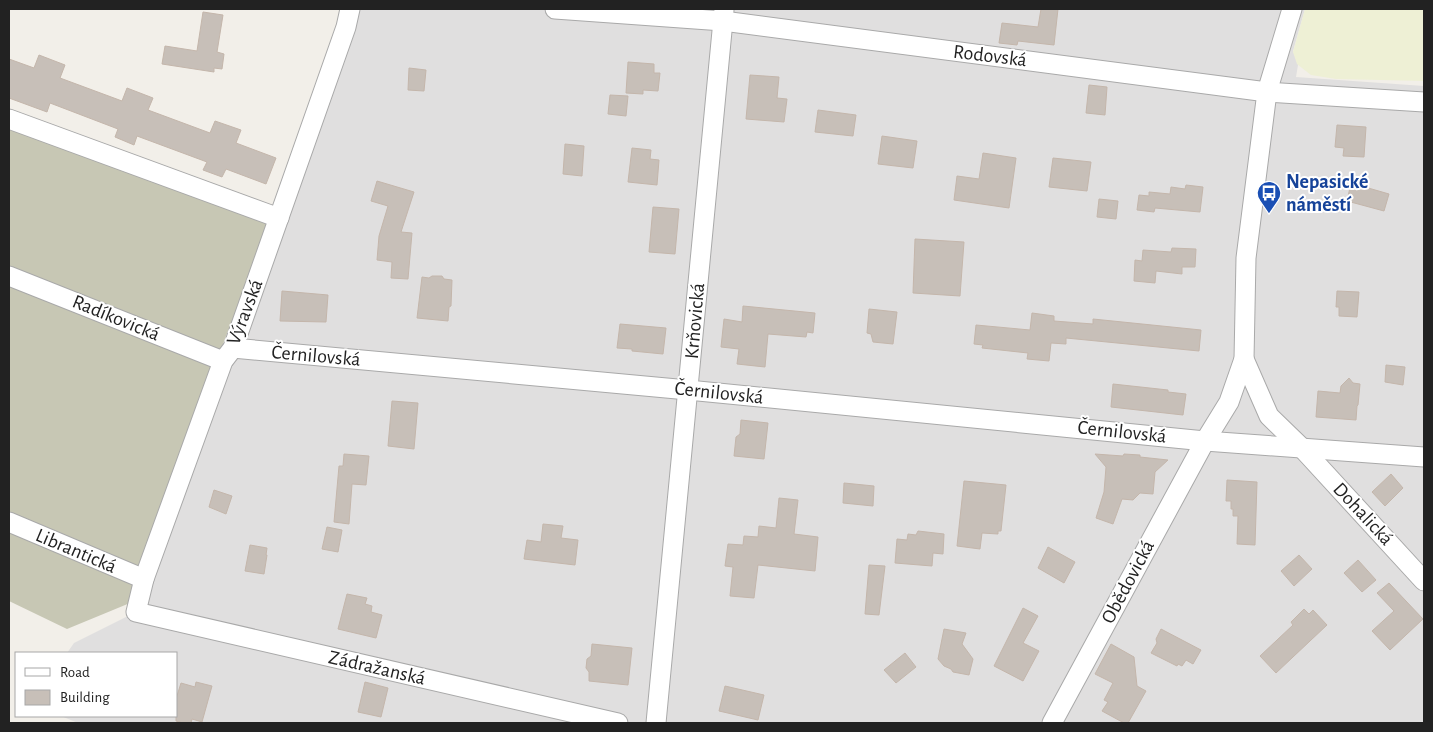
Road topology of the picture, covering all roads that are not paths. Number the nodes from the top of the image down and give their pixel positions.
1 (350, 9) edge
2 (555, 9) edge
3 (1292, 9) edge
4 (724, 15) edge
5 (1267, 92) junction
6 (1424, 102) edge
7 (9, 119) edge
8 (280, 218) junction
9 (9, 276) edge
10 (228, 354) junction
11 (1244, 359) junction
12 (688, 390) junction
13 (1205, 440) junction
14 (1301, 447) junction
15 (1424, 457) edge
16 (9, 522) edge
17 (144, 579) junction
18 (1424, 581) edge
19 (136, 612) joint
20 (618, 723) edge
21 (656, 723) edge
22 (1052, 723) edge

1 - 8 street, Výravská
2 - 4 street, Rodovská
3 - 5 street
4 - 5 street, Rodovská
4 - 12 street, Krňovická
5 - 6 street, Rodovská
5 - 11 street
7 - 8 street
8 - 10 street, Výravská
9 - 10 street, Radíkovická
10 - 12 street, Černilovská
10 - 17 street, Výravská
11 - 13 street
11 - 14 street
12 - 13 street, Černilovská
12 - 21 street, Krňovická
13 - 14 street
13 - 22 street, Obědovická
14 - 15 street
14 - 18 street, Dohalická
16 - 17 street, Librantická
17 - 19 street, Výravská
19 - 20 street, Zádražanská

